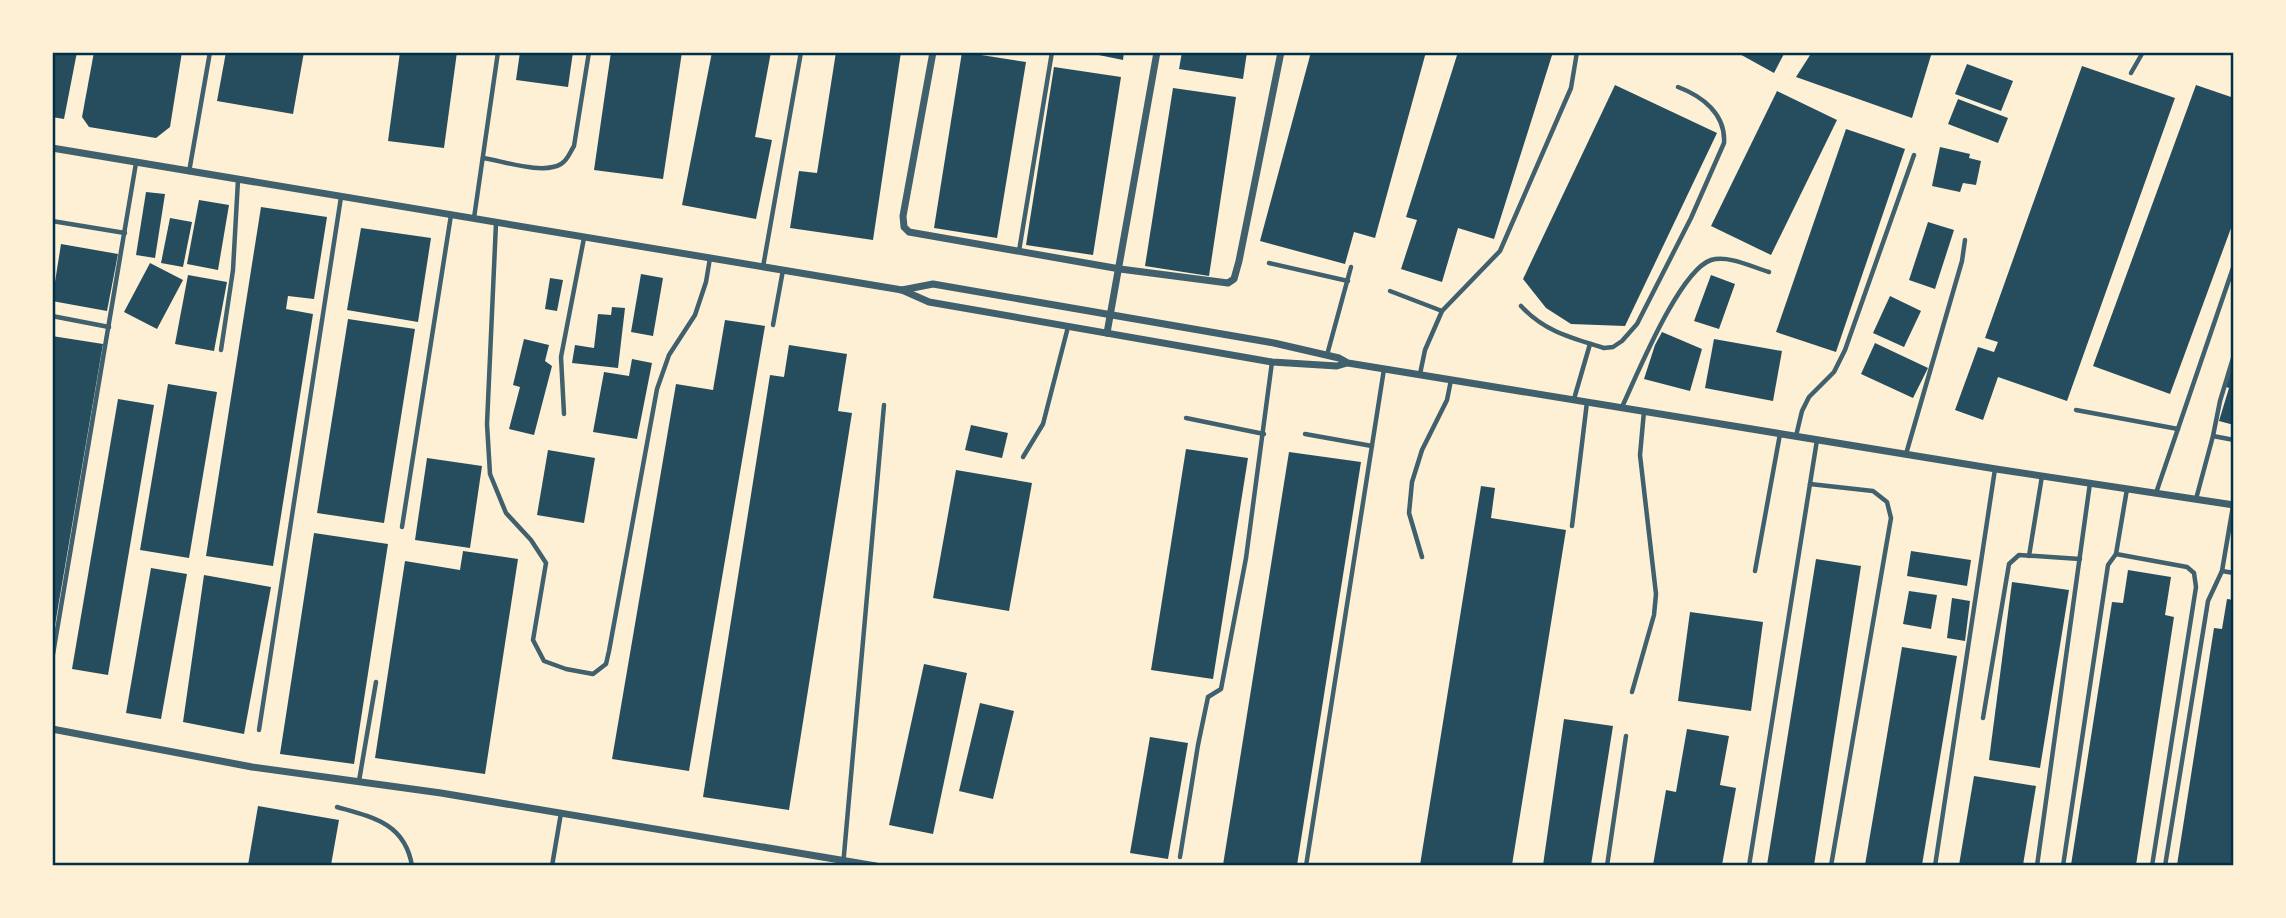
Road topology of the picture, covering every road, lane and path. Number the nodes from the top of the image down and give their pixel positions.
1 (210, 52) edge
2 (498, 52) edge
3 (589, 52) edge
4 (800, 52) edge
5 (933, 52) edge
6 (1052, 52) edge
7 (1157, 52) edge
8 (1281, 52) edge
9 (1577, 52) edge
10 (2143, 52) edge
11 (2131, 73) dead end
12 (1678, 87) dead end
13 (53, 150) edge
14 (1914, 155) dead end
15 (483, 158) junction
16 (136, 163) junction
17 (189, 172) junction
18 (238, 180) junction
19 (341, 197) junction
20 (451, 215) junction
21 (474, 219) junction
22 (52, 221) edge
23 (496, 223) junction
24 (125, 233) junction
25 (584, 238) junction
26 (1965, 240) dead end
27 (1019, 251) junction
28 (710, 258) junction
29 (1269, 263) dead end
30 (2234, 265) edge
31 (763, 267) junction
32 (1351, 267) dead end
33 (1120, 269) junction
34 (783, 270) junction
35 (1769, 272) dead end
36 (1348, 281) junction
37 (901, 290) junction
38 (1390, 291) dead end
39 (1521, 306) dead end
40 (1442, 311) junction
41 (1111, 313) junction
42 (52, 316) edge
43 (774, 325) dead end
44 (1068, 326) junction
45 (109, 327) junction
46 (1107, 333) junction
47 (1590, 344) junction
48 (221, 350) dead end
49 (1327, 355) junction
50 (2234, 355) edge
51 (1272, 362) junction
52 (1348, 363) junction
53 (1384, 369) junction
54 (1420, 375) junction
55 (1451, 380) junction
56 (1574, 400) junction
57 (1587, 402) junction
58 (884, 405) dead end
59 (1622, 408) junction
60 (2076, 410) dead end
61 (1644, 411) junction
62 (564, 414) dead end
63 (1186, 418) dead end
64 (2178, 429) junction
65 (1264, 434) junction
66 (1305, 434) dead end
67 (1780, 434) junction
68 (1796, 436) junction
69 (2213, 436) junction
70 (1817, 440) junction
71 (2234, 440) edge
72 (1372, 446) junction
73 (1906, 454) junction
74 (1023, 457) dead end
75 (1996, 469) junction
76 (2042, 475) junction
77 (2090, 482) junction
78 (1810, 484) junction
79 (2127, 488) junction
80 (2156, 493) junction
81 (2196, 499) junction
82 (2234, 505) edge
83 (1572, 526) dead end
84 (402, 527) dead end
85 (2116, 554) junction
86 (2029, 556) junction
87 (1422, 557) dead end
88 (2080, 559) junction
89 (1755, 570) dead end
90 (2222, 571) junction
91 (2234, 573) edge
92 (52, 660) edge
93 (376, 682) dead end
94 (1632, 692) dead end
95 (1983, 718) dead end
96 (52, 729) edge
97 (259, 730) dead end
98 (1626, 736) dead end
99 (359, 782) junction
100 (337, 807) dead end
101 (561, 813) junction
102 (1180, 857) dead end
103 (843, 863) edge
104 (412, 866) edge
105 (552, 866) edge
106 (876, 866) edge
107 (1306, 866) edge
108 (1607, 866) edge
109 (1749, 866) edge
110 (1831, 866) edge
111 (1935, 866) edge
112 (2037, 866) edge
113 (2063, 866) edge
114 (2152, 866) edge
115 (2165, 866) edge

1 - 17 lane
2 - 15 lane
3 - 15 lane
4 - 31 lane
5 - 27 street
6 - 27 lane
7 - 33 street
8 - 33 street
9 - 40 lane
10 - 11 lane
12 - 47 lane
13 - 16 street
14 - 68 lane
15 - 21 lane
16 - 17 street
16 - 24 lane
17 - 18 street
18 - 19 street
18 - 48 lane
19 - 20 street
19 - 97 lane
20 - 21 street
20 - 84 lane
21 - 23 street
22 - 24 lane
23 - 25 street
23 - 28 lane
24 - 45 lane
25 - 28 street
25 - 62 lane
26 - 73 lane
27 - 33 street
28 - 31 street
29 - 36 lane
30 - 64 lane
31 - 34 street
32 - 36 lane
33 - 41 street
34 - 37 street
34 - 43 lane
35 - 59 lane
36 - 49 lane
37 - 41 street
37 - 44 street
38 - 40 lane
39 - 47 lane
40 - 54 lane
41 - 46 street
41 - 49 street
42 - 45 lane
44 - 46 street
44 - 74 lane
45 - 92 lane
46 - 51 street
47 - 56 lane
49 - 52 street
50 - 69 lane
51 - 52 street
51 - 65 lane
52 - 53 street
53 - 54 street
53 - 72 lane
54 - 55 street
55 - 56 street
55 - 87 lane
56 - 57 street
57 - 59 street
57 - 83 lane
58 - 103 lane
59 - 61 street
60 - 64 lane
61 - 67 street
61 - 94 lane
63 - 65 lane
64 - 80 lane
65 - 102 lane
66 - 72 lane
67 - 68 street
67 - 89 lane
68 - 70 street
69 - 71 lane
69 - 81 lane
70 - 73 street
70 - 78 lane
72 - 107 lane
73 - 75 street
75 - 76 street
75 - 111 lane
76 - 77 street
76 - 86 lane
77 - 79 street
77 - 88 lane
78 - 109 lane
78 - 110 lane
79 - 80 street
79 - 85 lane
80 - 81 street
81 - 82 street
82 - 90 lane
85 - 113 lane
85 - 114 lane
86 - 88 lane
86 - 95 lane
88 - 112 lane
90 - 91 lane
90 - 115 lane
93 - 99 lane
96 - 99 street
98 - 108 lane
99 - 101 street
100 - 104 lane
101 - 103 street
101 - 105 lane
103 - 106 street

